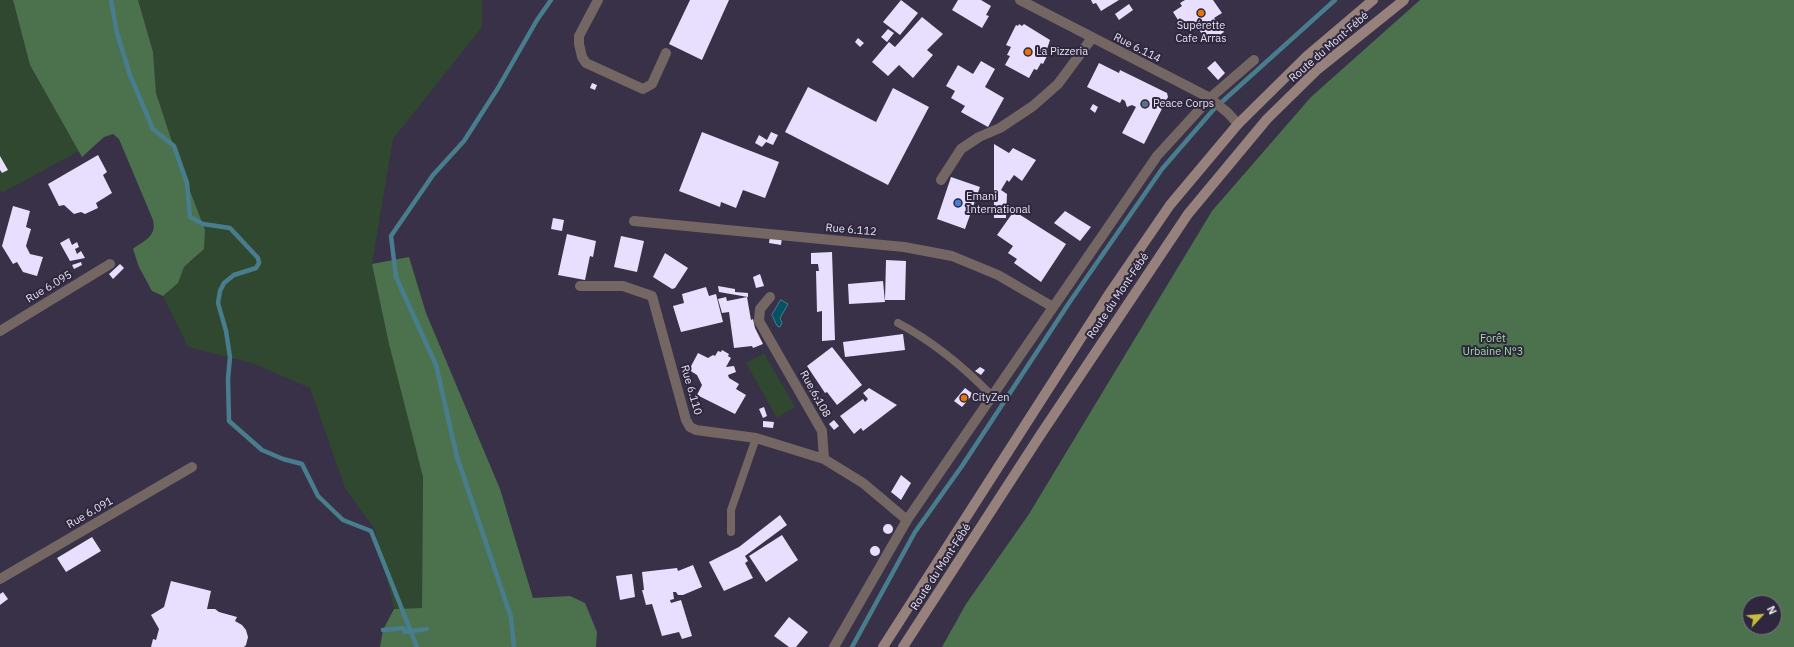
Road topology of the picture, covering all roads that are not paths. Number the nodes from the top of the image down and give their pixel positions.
1 (598, 0) edge
2 (1020, 0) edge
3 (1373, 0) edge
4 (1404, 0) edge
5 (1092, 38) junction
6 (666, 53) dead end
7 (1254, 60) dead end
8 (1210, 98) junction
9 (1238, 124) junction
10 (941, 180) dead end
11 (634, 221) dead end
12 (110, 264) dead end
13 (580, 286) dead end
14 (770, 297) dead end
15 (1053, 307) junction
16 (898, 323) dead end
17 (0, 331) edge
18 (992, 396) junction
19 (756, 438) junction
20 (824, 459) junction
21 (192, 467) dead end
22 (907, 520) junction
23 (731, 532) dead end
24 (0, 579) edge
25 (834, 647) edge
26 (883, 647) edge
27 (903, 647) edge

1 - 6 street
2 - 5 street, Rue 6.114
3 - 9 street, Route du Mont-Fébé
4 - 27 street, Route du Mont-Fébé
5 - 8 street, Rue 6.114
5 - 10 street
7 - 8 street
8 - 9 street, Rue 6.114
8 - 15 street
9 - 26 street, Route du Mont-Fébé
11 - 15 street, Rue 6.112
12 - 17 street, Rue 6.095
13 - 19 street, Rue 6.110
14 - 20 street, Rue 6.108
15 - 18 street
16 - 18 lane
18 - 22 street
19 - 20 street, Rue 6.110
19 - 23 lane
20 - 22 street
21 - 24 street, Rue 6.091
22 - 25 street

